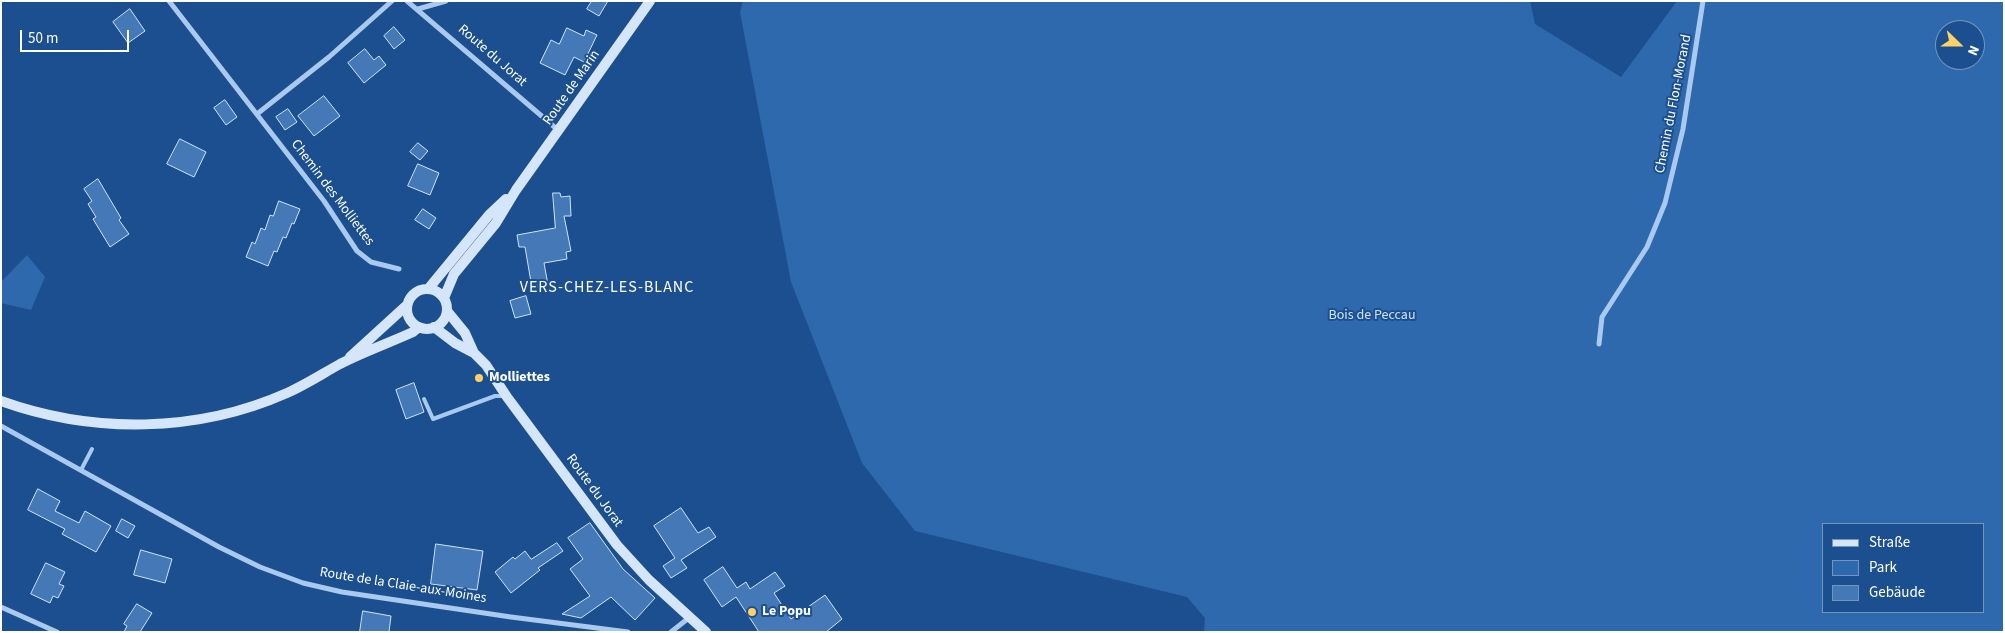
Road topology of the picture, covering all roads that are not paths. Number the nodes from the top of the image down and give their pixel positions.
1 (169, 1) edge
2 (392, 1) edge
3 (407, 1) edge
4 (446, 1) edge
5 (650, 1) edge
6 (1704, 1) edge
7 (418, 9) junction
8 (258, 114) junction
9 (559, 130) junction
10 (516, 190) junction
11 (399, 269) dead end
12 (429, 288) junction
13 (444, 298) junction
14 (407, 305) junction
15 (447, 311) junction
16 (419, 327) junction
17 (434, 328) junction
18 (1599, 344) dead end
19 (474, 353) junction
20 (341, 364) junction
21 (507, 397) junction
22 (424, 399) dead end
23 (1, 401) edge
24 (1, 426) edge
25 (92, 449) dead end
26 (81, 470) junction
27 (1, 607) edge
28 (690, 617) junction
29 (57, 632) edge
30 (628, 632) edge
31 (671, 632) edge
32 (706, 632) edge

1 - 8 street, Chemin des Molliettes
2 - 8 street
3 - 7 street, Route du Jorat
4 - 7 street
5 - 9 main road, Route de Marin
6 - 18 street, Chemin du Flon-Morand
7 - 9 street, Route du Jorat
8 - 11 street, Chemin des Molliettes
9 - 10 main road, Route de Marin
10 - 12 main road, Route de Marin
10 - 13 main road, Route de Marin
12 - 13 main road
12 - 14 main road
13 - 15 main road
14 - 16 main road
14 - 20 main road
15 - 17 main road
15 - 19 main road, Route du Jorat
16 - 17 main road
16 - 20 main road
17 - 19 main road, Route du Jorat
19 - 21 main road, Route du Jorat
20 - 23 main road
21 - 22 lane
21 - 28 main road, Route du Jorat
24 - 26 street, Route de la Claie-aux-Moines
25 - 26 lane
26 - 30 street, Route de la Claie-aux-Moines
27 - 29 street
28 - 31 street
28 - 32 main road, Route du Jorat

